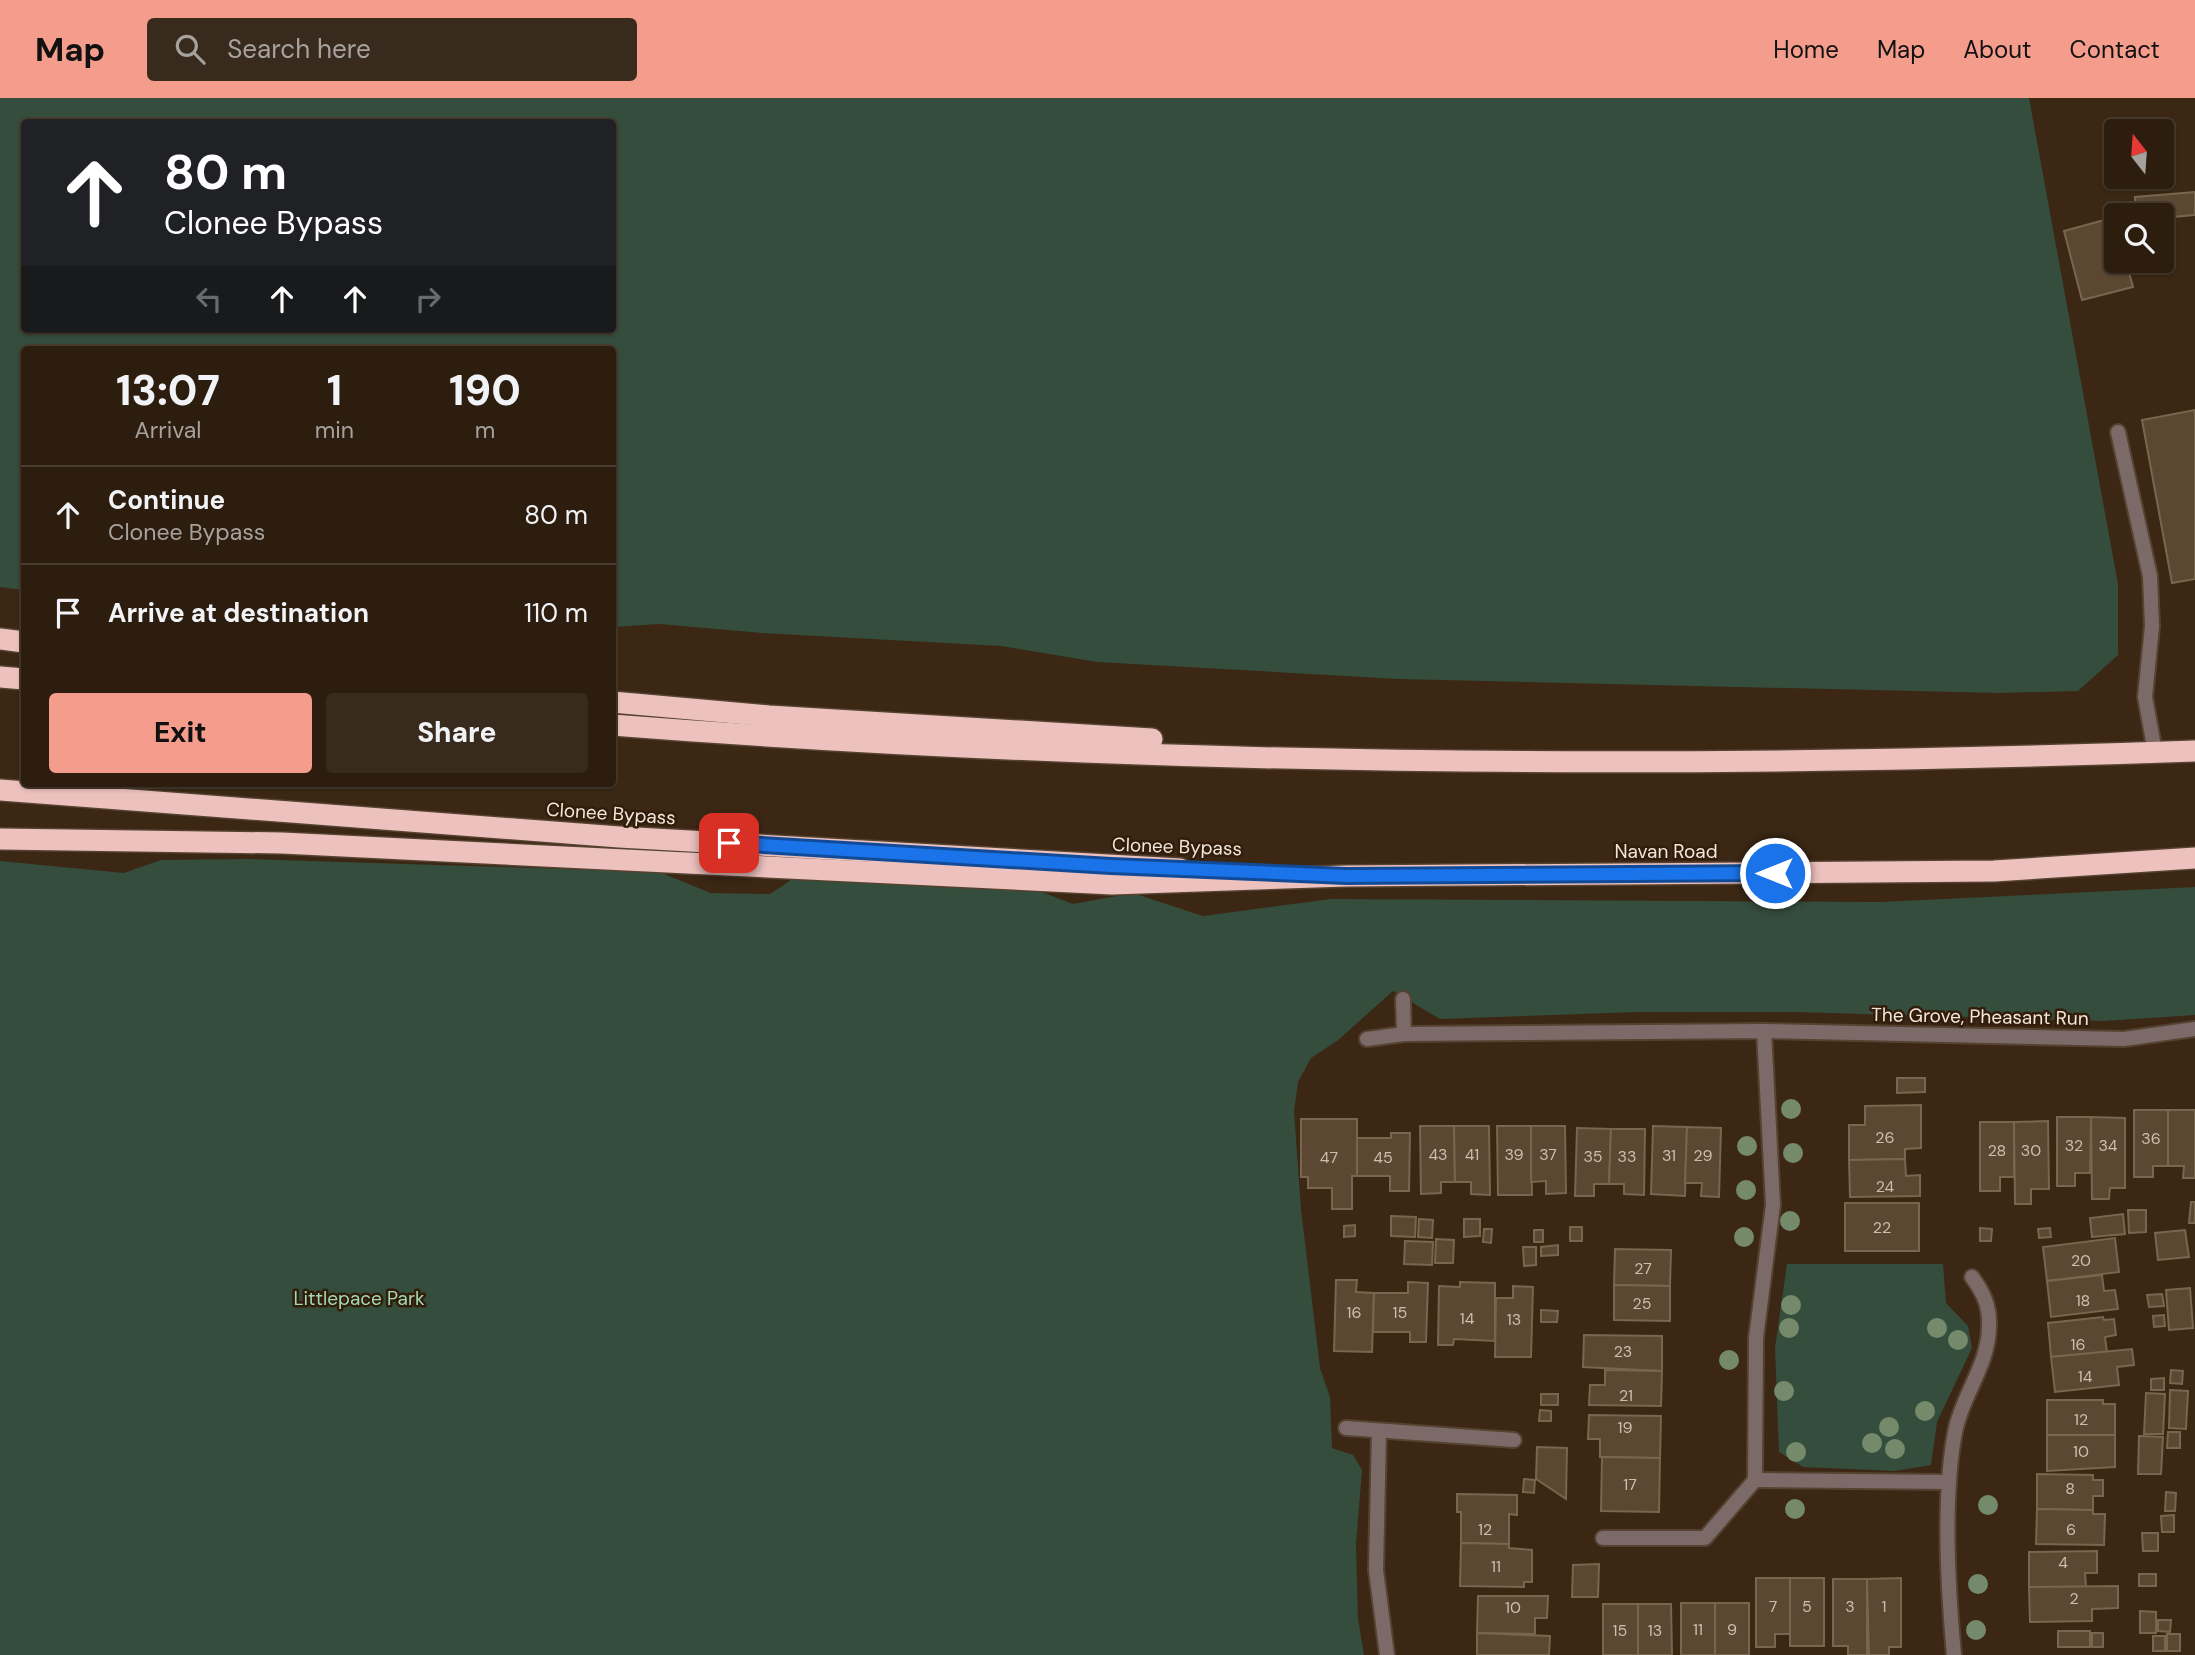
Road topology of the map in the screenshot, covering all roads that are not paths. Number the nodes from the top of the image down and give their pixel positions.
1 (2118, 432) dead end
2 (0, 639) edge
3 (21, 642) edge
4 (0, 677) edge
5 (21, 678) edge
6 (616, 702) edge
7 (616, 725) edge
8 (2195, 751) edge
9 (2155, 752) junction
10 (1503, 760) junction
11 (0, 790) edge
12 (0, 839) edge
13 (2195, 858) edge
14 (1346, 876) junction
15 (1403, 999) dead end
16 (2195, 1029) edge
17 (1764, 1031) junction
18 (1404, 1034) junction
19 (1367, 1039) dead end
20 (1972, 1277) dead end
21 (1346, 1428) dead end
22 (1379, 1431) junction
23 (1514, 1440) dead end
24 (1755, 1480) junction
25 (1949, 1482) junction
26 (1603, 1538) dead end
27 (1387, 1655) edge
28 (1954, 1655) edge

1 - 9 street
2 - 3 highway
4 - 5 highway
6 - 10 highway
7 - 10 highway
8 - 9 highway
9 - 10 highway
11 - 14 highway, Clonee Bypass
12 - 14 highway
13 - 14 highway, Navan Road
15 - 18 street
16 - 17 street, The Grove, Pheasant Run
17 - 18 street, The Grove, Pheasant Run
17 - 24 street
18 - 19 street, The Grove, Pheasant Run
20 - 25 street
21 - 22 street
22 - 23 street
22 - 27 street
24 - 25 street
24 - 26 street
25 - 28 street

